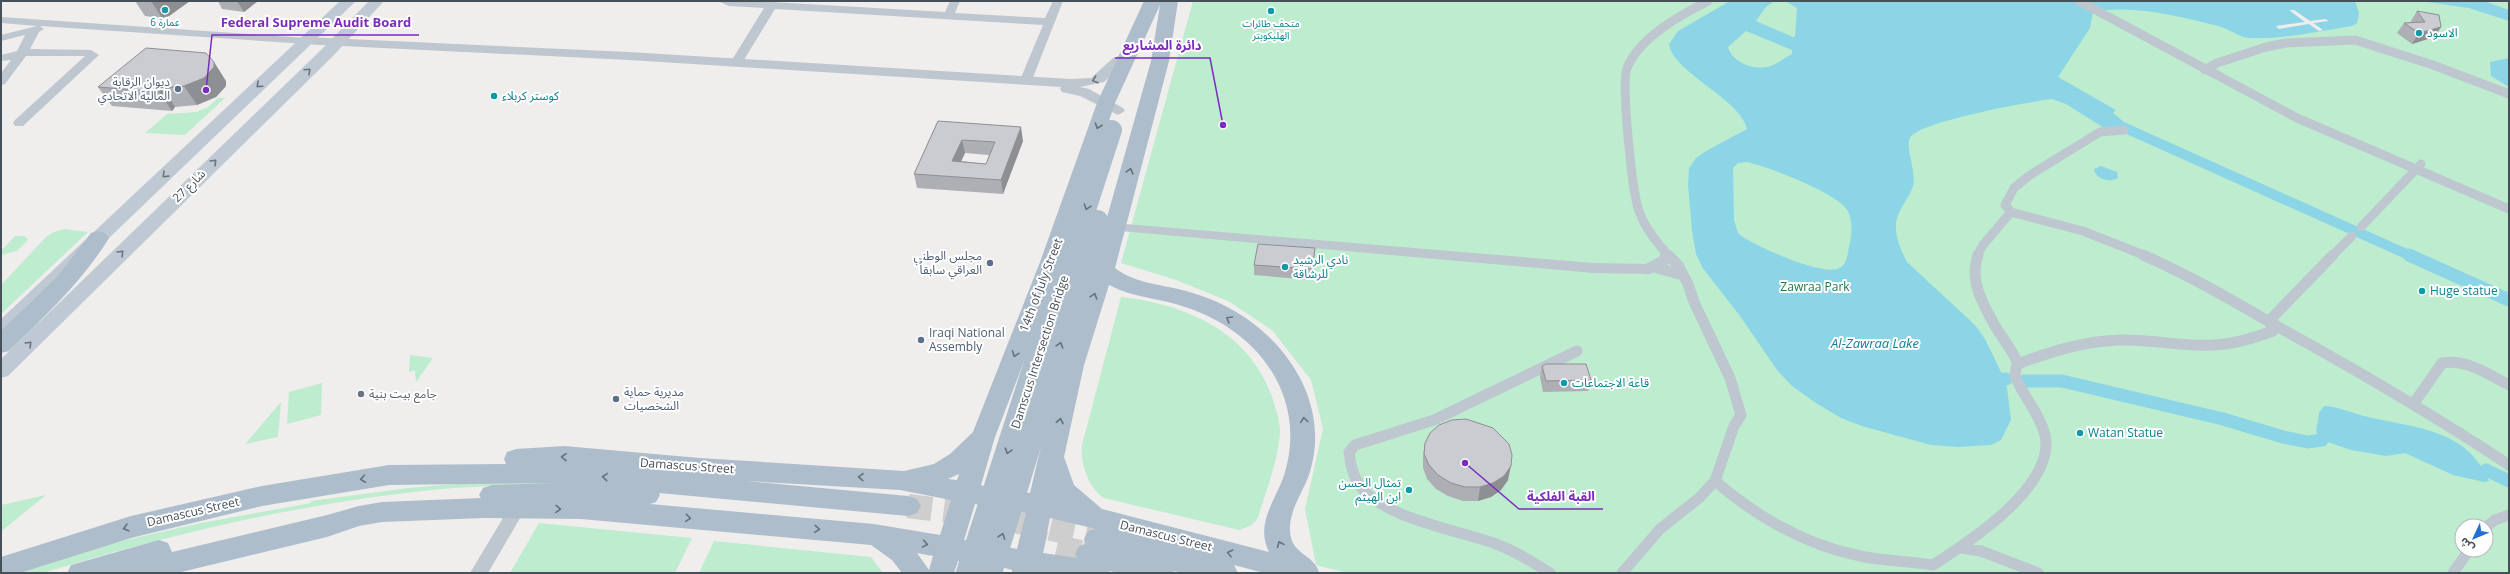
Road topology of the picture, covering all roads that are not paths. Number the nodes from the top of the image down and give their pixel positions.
1 (349, 1) edge
2 (377, 1) edge
3 (723, 1) edge
4 (956, 1) edge
5 (1058, 1) edge
6 (1153, 1) edge
7 (1169, 1) edge
8 (1708, 1) edge
9 (2079, 1) edge
10 (772, 5) junction
11 (949, 15) junction
12 (1, 20) edge
13 (1049, 22) junction
14 (47, 24) junction
15 (33, 32) junction
16 (1, 38) edge
17 (301, 45) junction
18 (333, 47) junction
19 (22, 53) junction
20 (1143, 56) junction
21 (1, 58) edge
22 (736, 63) junction
23 (2204, 70) junction
24 (1026, 80) junction
25 (1, 81) edge
26 (2509, 94) edge
27 (1115, 119) junction
28 (19, 123) dead end
29 (2124, 130) dead end
30 (2419, 167) junction
31 (2509, 209) edge
32 (2011, 212) junction
33 (1114, 227) junction
34 (2361, 227) dead end
35 (2352, 236) dead end
36 (98, 238) junction
37 (1667, 254) junction
38 (1651, 268) junction
39 (1102, 271) junction
40 (1684, 275) junction
41 (2269, 321) junction
42 (1, 330) edge
43 (1, 345) edge
44 (1577, 351) dead end
45 (2017, 364) junction
46 (1, 371) edge
47 (2509, 385) edge
48 (2414, 403) junction
49 (983, 437) junction
50 (1052, 459) junction
51 (2509, 465) edge
52 (390, 475) junction
53 (900, 480) junction
54 (1715, 481) junction
55 (975, 494) junction
56 (1032, 505) junction
57 (518, 508) junction
58 (371, 514) junction
59 (2509, 515) edge
60 (2494, 521) edge
61 (874, 535) junction
62 (1961, 548) junction
63 (1090, 555) edge
64 (961, 557) edge
65 (2463, 558) edge
66 (1012, 566) edge
67 (1, 568) edge
68 (1936, 569) edge
69 (80, 573) edge
70 (135, 573) edge
71 (478, 573) edge
72 (918, 573) edge
73 (941, 573) edge
74 (1162, 573) edge
75 (1225, 573) edge
76 (1307, 573) edge
77 (1550, 573) edge
78 (1622, 573) edge
79 (2038, 573) edge
80 (2453, 573) edge

1 - 17 main road, شارع 27
2 - 18 main road, شارع 27
3 - 10 street
4 - 11 street
5 - 13 street
6 - 20 main road, 14th of July Street
7 - 20 main road, 14th of July Street
8 - 37 street
9 - 23 street
10 - 11 street
10 - 22 street
11 - 13 street
12 - 14 street
13 - 24 street
14 - 15 street
14 - 17 street
15 - 16 street
15 - 19 street
17 - 18 street
17 -> 36 main road, شارع 27
18 - 22 street
18 - 27 street
46 -> 18 main road, شارع 27
19 - 21 street
19 - 25 street
19 - 28 street
20 -> 24 street
20 - 27 main road, 14th of July Street
20 - 27 main road, 14th of July Street
33 -> 20 main road, 14th of July Street
22 - 24 street
23 - 26 street
23 - 30 street
27 -> 49 main road, 14th of July Street
27 -> 64 main road, Damscus Intersection Bridge, bridge
66 -> 27 main road, Damscus Intersection Bridge, bridge
29 - 32 street
30 - 31 street
30 - 34 street
32 - 41 street
32 - 45 street
33 - 38 street
33 - 39 main road, 14th of July Street
35 - 41 street
36 - 42 main road, شارع 27
36 - 43 main road
37 - 38 street
37 - 40 street
38 - 40 street
50 -> 39 main road, 14th of July Street
76 -> 39 main road
40 - 54 street
41 - 45 street
41 - 48 street
44 - 77 street
45 - 62 street
47 - 48 street
48 - 51 street
49 - 53 main road
49 - 55 main road, 14th of July Street
50 - 56 main road, 14th of July Street
50 - 63 main road
53 -> 52 main road, Damascus Street
58 -> 52 main road, Damascus Street
52 -> 67 main road, Damascus Street
53 - 55 main road, Damascus Street
54 - 68 street
54 - 78 street
55 - 64 main road, 14th of July Street
56 - 63 main road, Damascus Street
56 - 66 main road, 14th of July Street
57 - 58 main road, Damascus Street
57 -> 61 main road, Damascus Street
57 - 71 street
58 - 69 main road
58 - 70 main road, Damascus Street
59 - 60 street
61 -> 64 main road, Damascus Street
61 - 72 main road
62 - 68 street
62 - 79 street
63 - 66 main road, Damascus Street
63 - 74 main road, Damascus Street
63 - 75 main road, Damascus Street
76 -> 63 main road, Damascus Street
64 - 73 main road, 14th of July Street
65 - 80 street

